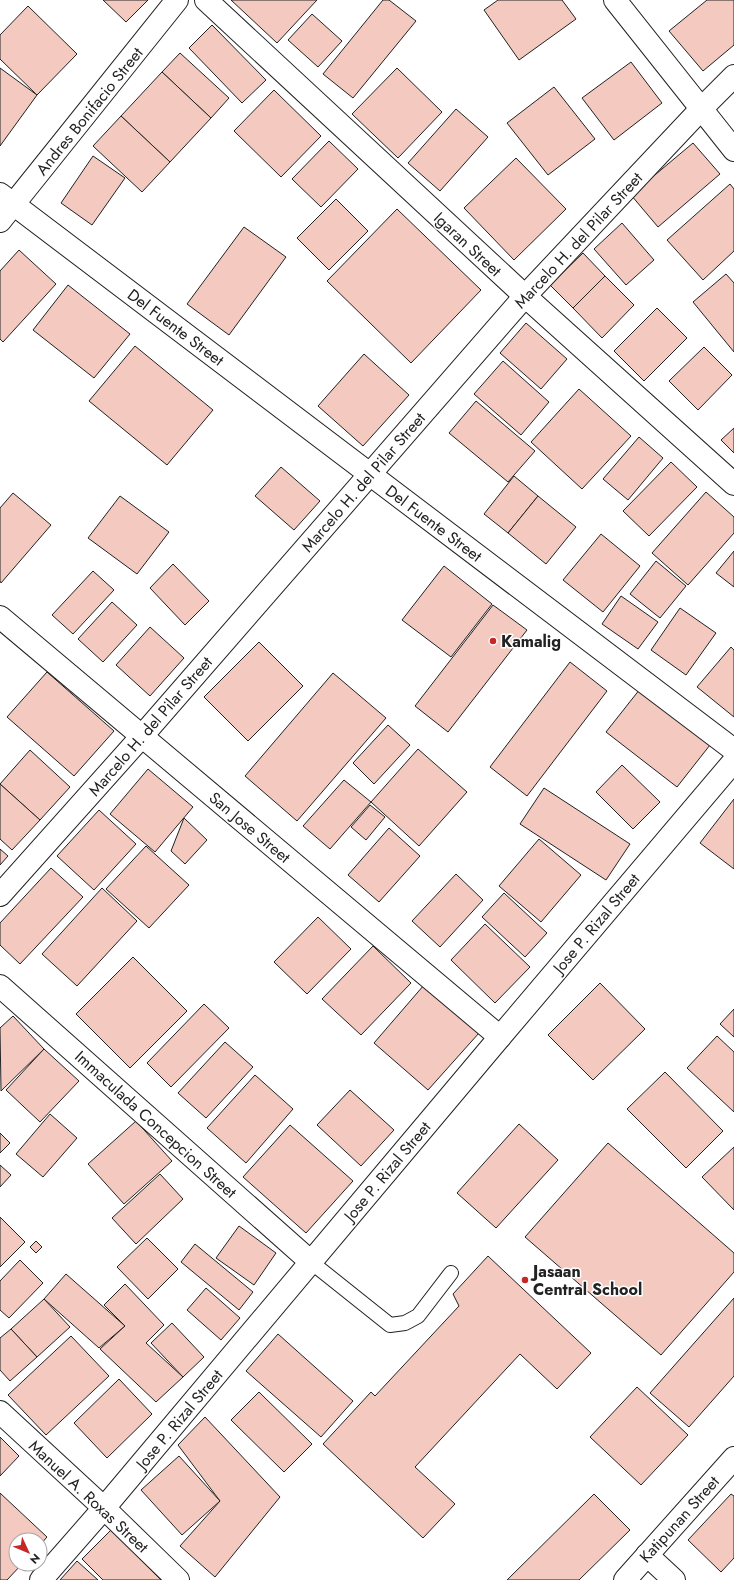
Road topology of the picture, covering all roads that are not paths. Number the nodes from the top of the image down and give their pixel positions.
1 (178, 0) edge
2 (206, 0) edge
3 (615, 0) edge
4 (734, 76) edge
5 (702, 108) junction
6 (734, 150) edge
7 (7, 199) edge
8 (0, 221) edge
9 (525, 296) junction
10 (370, 474) junction
11 (734, 484) edge
12 (0, 617) edge
13 (142, 736) junction
14 (734, 750) edge
15 (734, 762) edge
16 (0, 895) edge
17 (0, 986) edge
18 (500, 1037) junction
19 (311, 1262) junction
20 (451, 1273) dead end
21 (0, 1412) edge
22 (734, 1458) edge
23 (104, 1508) junction
24 (647, 1555) junction
25 (41, 1580) edge
26 (178, 1580) edge
27 (625, 1580) edge
28 (674, 1580) edge

1 - 7 street, Andres Bonifacio Street
2 - 9 street, Igaran Street
3 - 5 street
4 - 5 street, Marcelo H. del Pilar Street
5 - 6 street
5 - 9 street, Marcelo H. del Pilar Street
7 - 8 street, Andres Bonifacio Street
7 - 10 street, Del Fuente Street
9 - 10 street, Marcelo H. del Pilar Street
9 - 11 street, Igaran Street
10 - 13 street, Marcelo H. del Pilar Street
10 - 14 street, Del Fuente Street
12 - 13 street, San Jose Street
13 - 16 street, Marcelo H. del Pilar Street
13 - 18 street, San Jose Street
15 - 18 street, Jose P. Rizal Street
17 - 19 street, Immaculada Concepcion Street
18 - 19 street, Jose P. Rizal Street
19 - 20 lane
19 - 23 street, Jose P. Rizal Street
21 - 23 street, Manuel A. Roxas Street
22 - 24 street, Katipunan Street
23 - 25 street, Jose P. Rizal Street
23 - 26 street, Manuel A. Roxas Street
24 - 27 street, Katipunan Street
24 - 28 street

